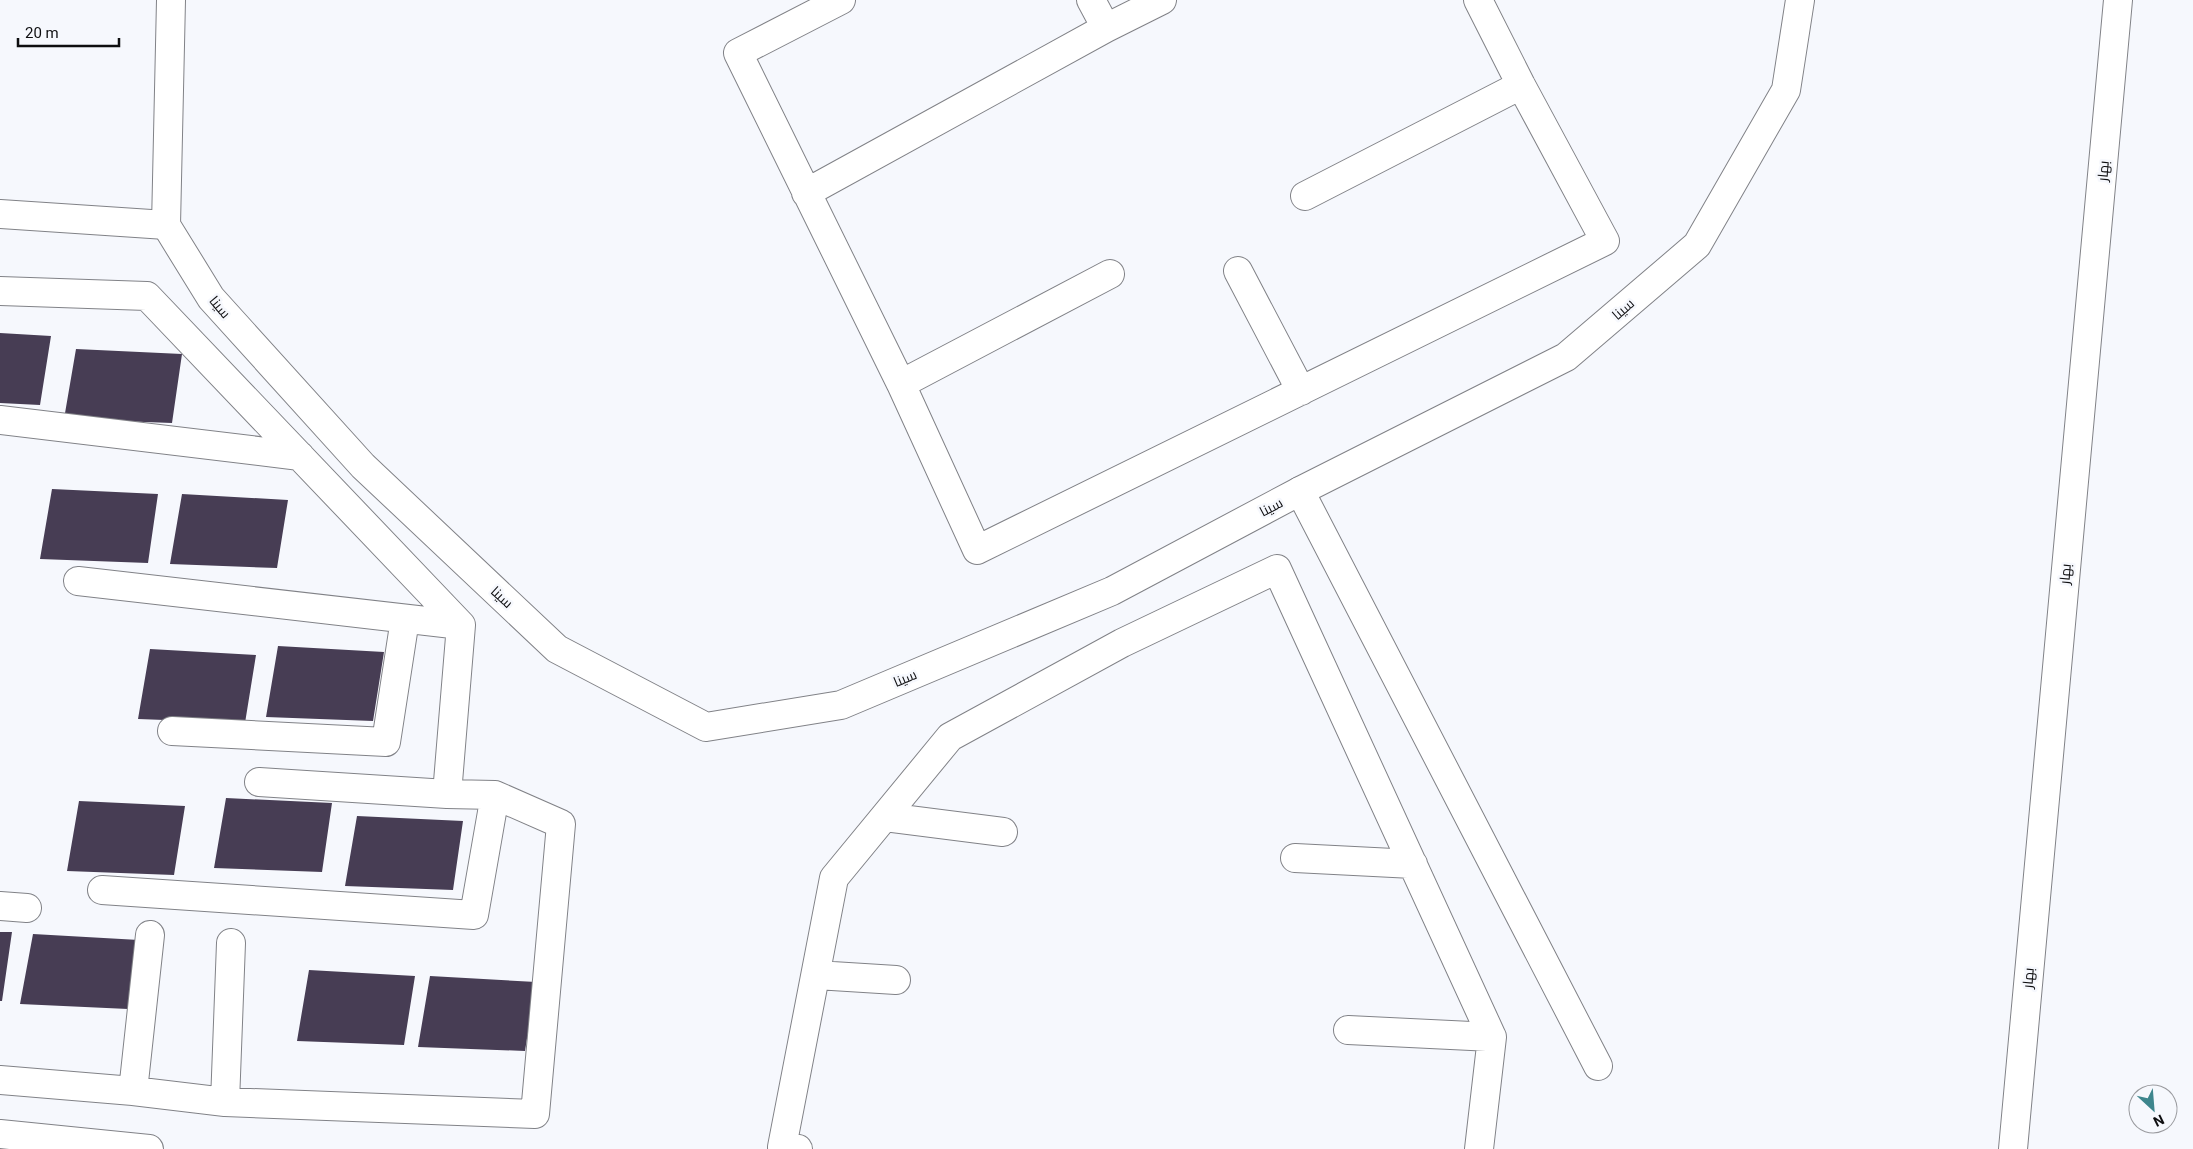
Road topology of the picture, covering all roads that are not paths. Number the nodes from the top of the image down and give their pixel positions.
1 (171, 0) edge
2 (841, 0) edge
3 (1091, 0) edge
4 (1162, 0) edge
5 (1478, 0) edge
6 (1800, 0) edge
7 (2118, 0) edge
8 (1106, 28) junction
9 (1521, 85) junction
10 (806, 193) junction
11 (1305, 196) dead end
12 (0, 214) edge
13 (166, 225) junction
14 (1238, 271) dead end
15 (1110, 274) dead end
16 (0, 291) edge
17 (901, 384) junction
18 (1301, 391) junction
19 (0, 420) edge
20 (300, 456) junction
21 (1300, 491) junction
22 (78, 581) dead end
23 (405, 619) junction
24 (461, 625) junction
25 (172, 731) dead end
26 (259, 782) dead end
27 (448, 794) junction
28 (495, 795) junction
29 (884, 817) junction
30 (1003, 832) dead end
31 (1295, 858) dead end
32 (1413, 864) junction
33 (102, 890) dead end
34 (0, 906) edge
35 (27, 908) dead end
36 (150, 935) dead end
37 (231, 943) dead end
38 (816, 975) junction
39 (896, 980) dead end
40 (1348, 1030) dead end
41 (1492, 1037) junction
42 (1598, 1066) dead end
43 (0, 1080) edge
44 (133, 1091) junction
45 (225, 1102) junction
46 (0, 1134) edge
47 (149, 1149) edge
48 (798, 1149) edge
49 (1479, 1149) edge
50 (2012, 1149) edge

1 - 13 street
2 - 10 street
3 - 8 street
4 - 8 street
5 - 9 street
6 - 21 street, سینا
7 - 50 street, بهار
8 - 10 street
9 - 11 street
9 - 18 street
10 - 17 street
12 - 13 street
13 - 21 street, سینا
14 - 18 street
15 - 17 street
16 - 20 street
17 - 18 street
19 - 20 street
20 - 24 street
21 - 42 street
22 - 23 street
23 - 24 street
23 - 25 street
24 - 27 street
26 - 27 street
27 - 28 street
28 - 33 street
28 - 45 street
29 - 30 street
29 - 32 street
29 - 38 street
31 - 32 street
32 - 41 street
34 - 35 street
36 - 44 street
37 - 45 street
38 - 39 street
38 - 48 street
40 - 41 street
41 - 49 street
43 - 44 street
44 - 45 street
46 - 47 street

